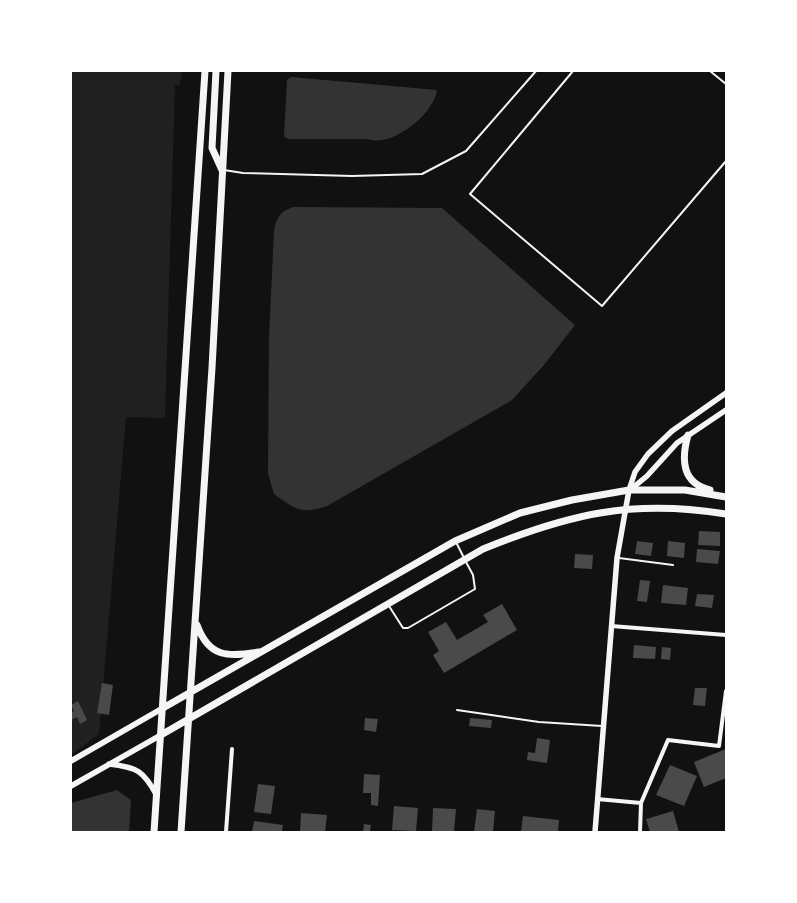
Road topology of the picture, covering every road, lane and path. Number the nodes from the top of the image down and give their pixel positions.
1 (205, 71) edge
2 (216, 71) edge
3 (228, 71) edge
4 (536, 71) edge
5 (573, 71) edge
6 (710, 71) edge
7 (726, 84) edge
8 (726, 161) edge
9 (222, 170) junction
10 (726, 393) edge
11 (726, 410) edge
12 (688, 435) junction
13 (629, 490) junction
14 (726, 495) edge
15 (627, 509) junction
16 (726, 514) edge
17 (455, 542) junction
18 (618, 558) junction
19 (465, 559) junction
20 (673, 565) dead end
21 (388, 605) junction
22 (195, 620) junction
23 (611, 626) junction
24 (726, 635) edge
25 (263, 652) junction
26 (726, 690) edge
27 (190, 694) junction
28 (163, 708) junction
29 (457, 710) dead end
30 (188, 719) junction
31 (603, 726) junction
32 (161, 735) junction
33 (232, 749) dead end
34 (71, 761) edge
35 (109, 764) junction
36 (71, 786) edge
37 (157, 796) junction
38 (597, 799) junction
39 (641, 803) junction
40 (154, 832) edge
41 (181, 832) edge
42 (226, 832) edge
43 (595, 832) edge
44 (640, 832) edge

1 - 28 main road
2 - 9 main road
3 - 9 main road
4 - 9 lane
5 - 8 lane
6 - 7 lane
9 - 22 main road
10 - 13 street
11 - 12 street
12 - 13 street
12 - 14 main road
13 - 14 main road
13 - 15 street
13 - 17 main road
15 - 16 main road
15 - 18 street
15 - 19 main road
17 - 19 lane
17 - 25 main road
18 - 20 lane
18 - 23 street
19 - 21 main road
19 - 21 lane
21 - 30 main road
22 - 25 main road
22 - 27 main road
23 - 24 street
23 - 31 street
25 - 27 main road
26 - 39 street
27 - 28 main road
27 - 30 main road
28 - 32 main road
28 - 34 street
29 - 31 lane
30 - 32 main road
30 - 41 main road
31 - 38 street
32 - 35 street
32 - 37 main road
33 - 42 street
35 - 36 street
35 - 37 street
37 - 40 main road
38 - 39 street
38 - 43 street
39 - 44 street

